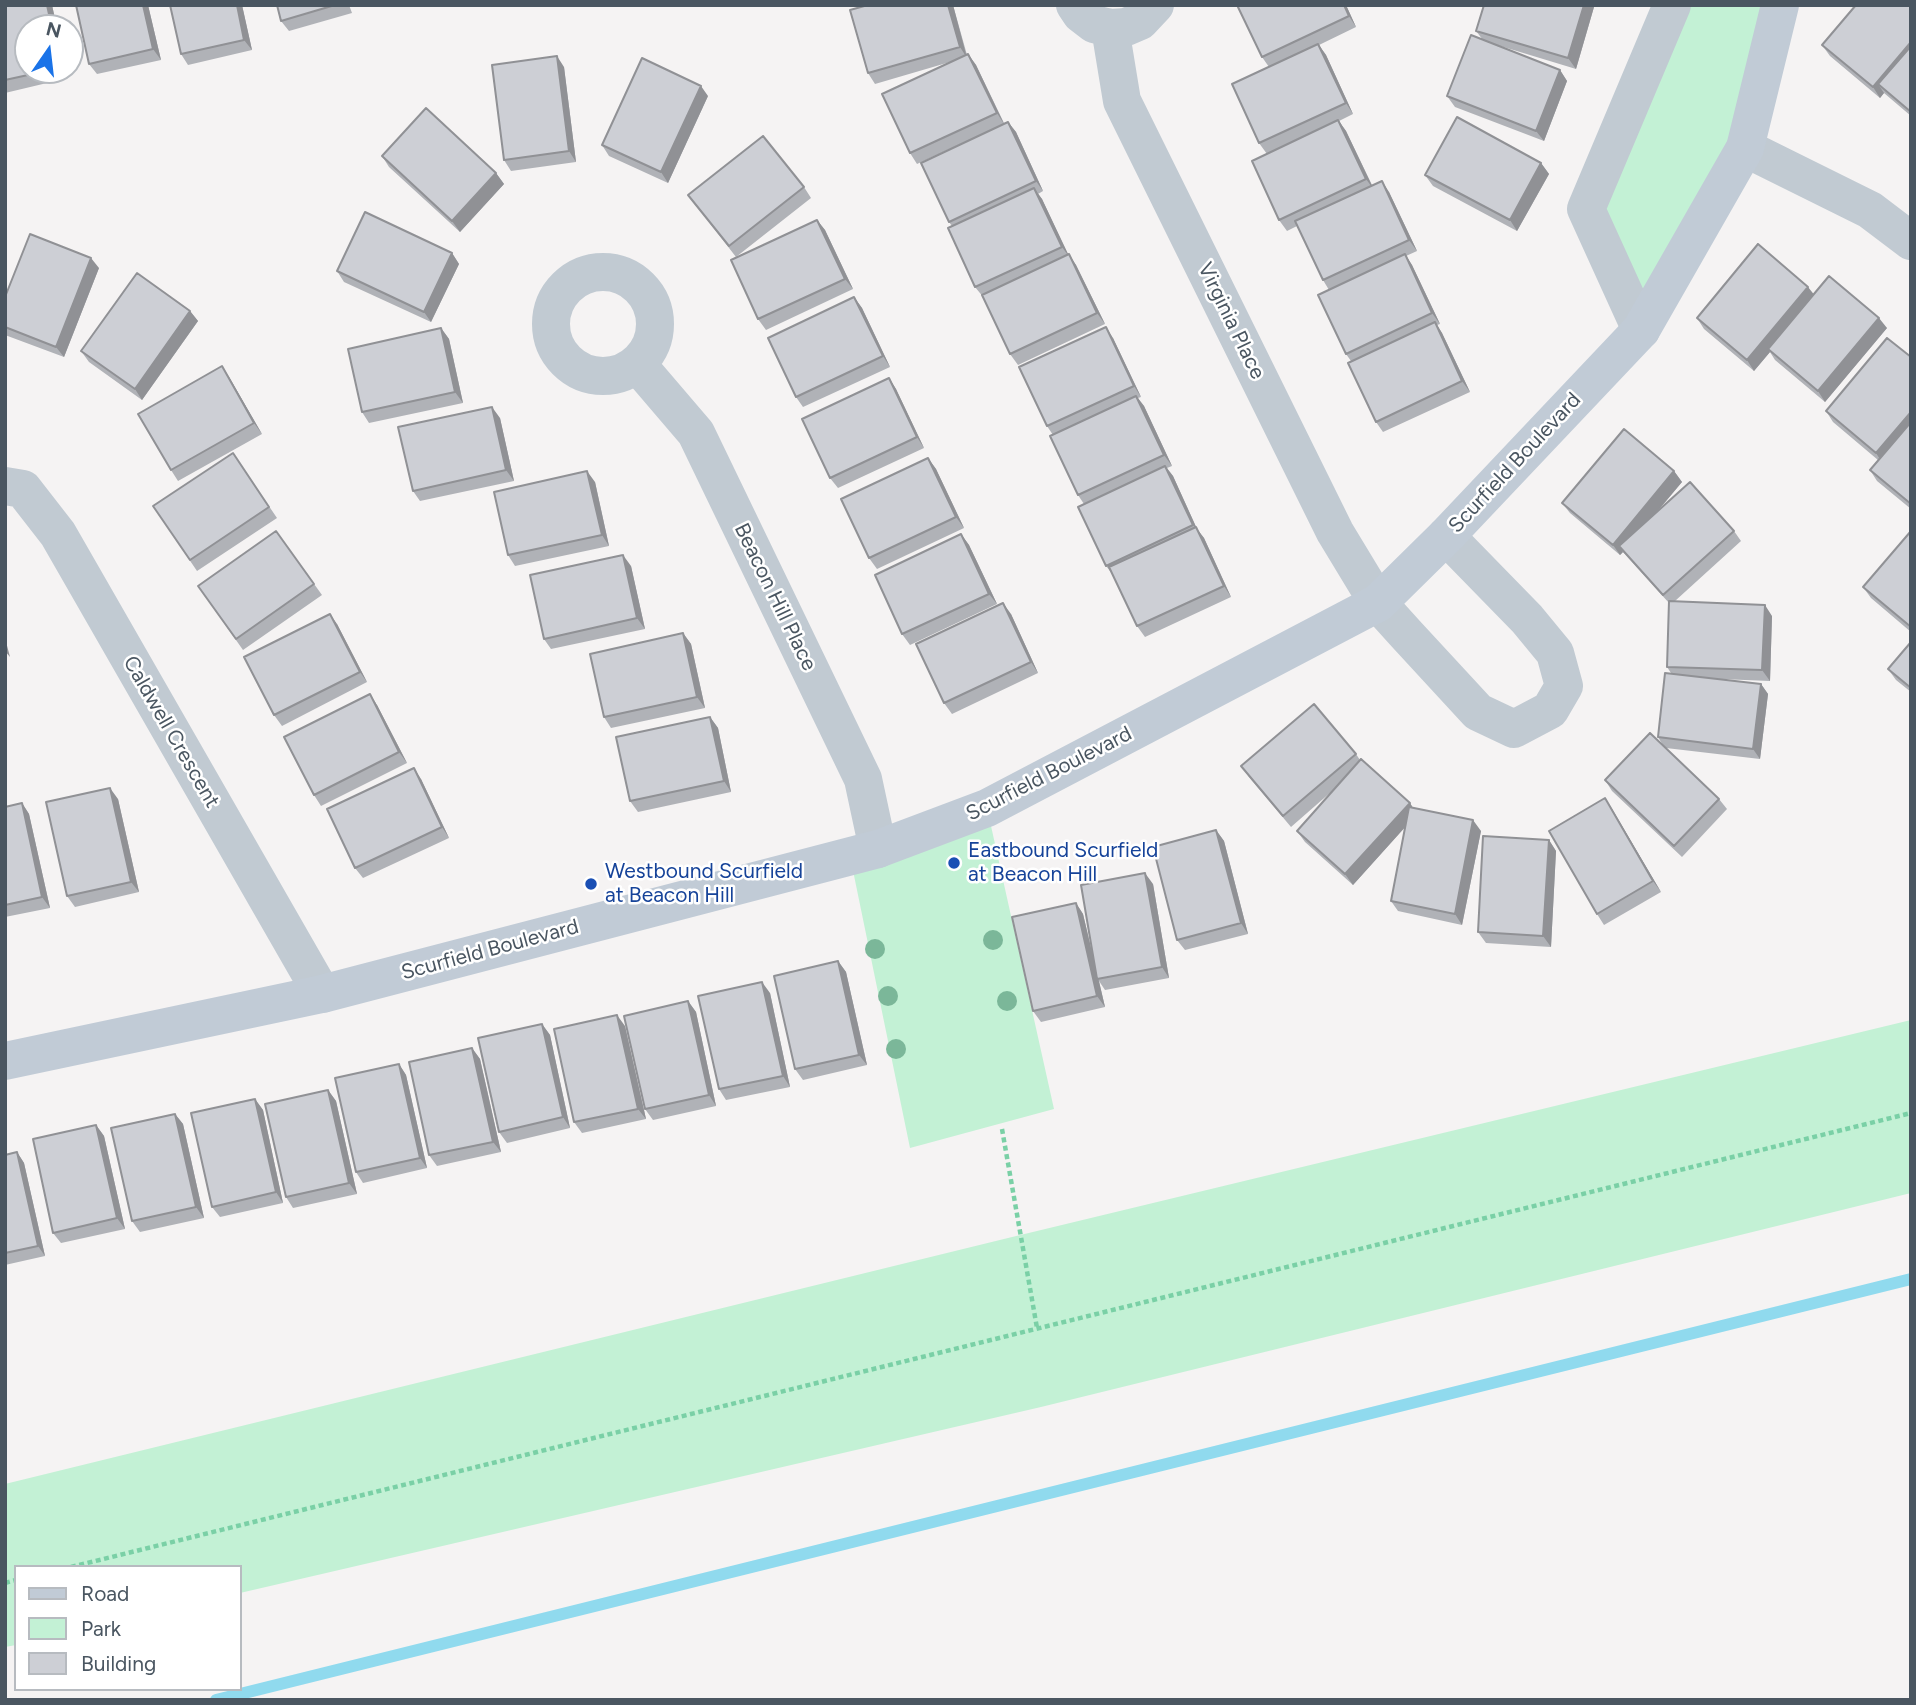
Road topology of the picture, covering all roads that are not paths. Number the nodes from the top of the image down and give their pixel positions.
1 (1075, 5) edge
2 (1155, 5) edge
3 (1672, 5) edge
4 (1780, 5) edge
5 (1110, 28) junction
6 (1745, 148) junction
7 (1911, 241) edge
8 (1641, 330) junction
9 (637, 364) dead end
10 (5, 486) edge
11 (1446, 536) junction
12 (1378, 603) junction
13 (878, 849) junction
14 (322, 994) junction
15 (5, 1061) edge

1 - 5 street
2 - 5 street
3 - 8 street
4 - 6 street, Scurfield Boulevard
5 - 12 street, Virginia Place
6 - 7 street
6 - 8 street, Scurfield Boulevard
8 - 11 street, Scurfield Boulevard
9 - 13 street, Beacon Hill Place
10 - 14 street, Caldwell Crescent
11 - 12 street, Scurfield Boulevard
11 - 12 street, Virginia Place
12 - 13 street, Scurfield Boulevard
13 - 14 street, Scurfield Boulevard
14 - 15 street, Scurfield Boulevard

